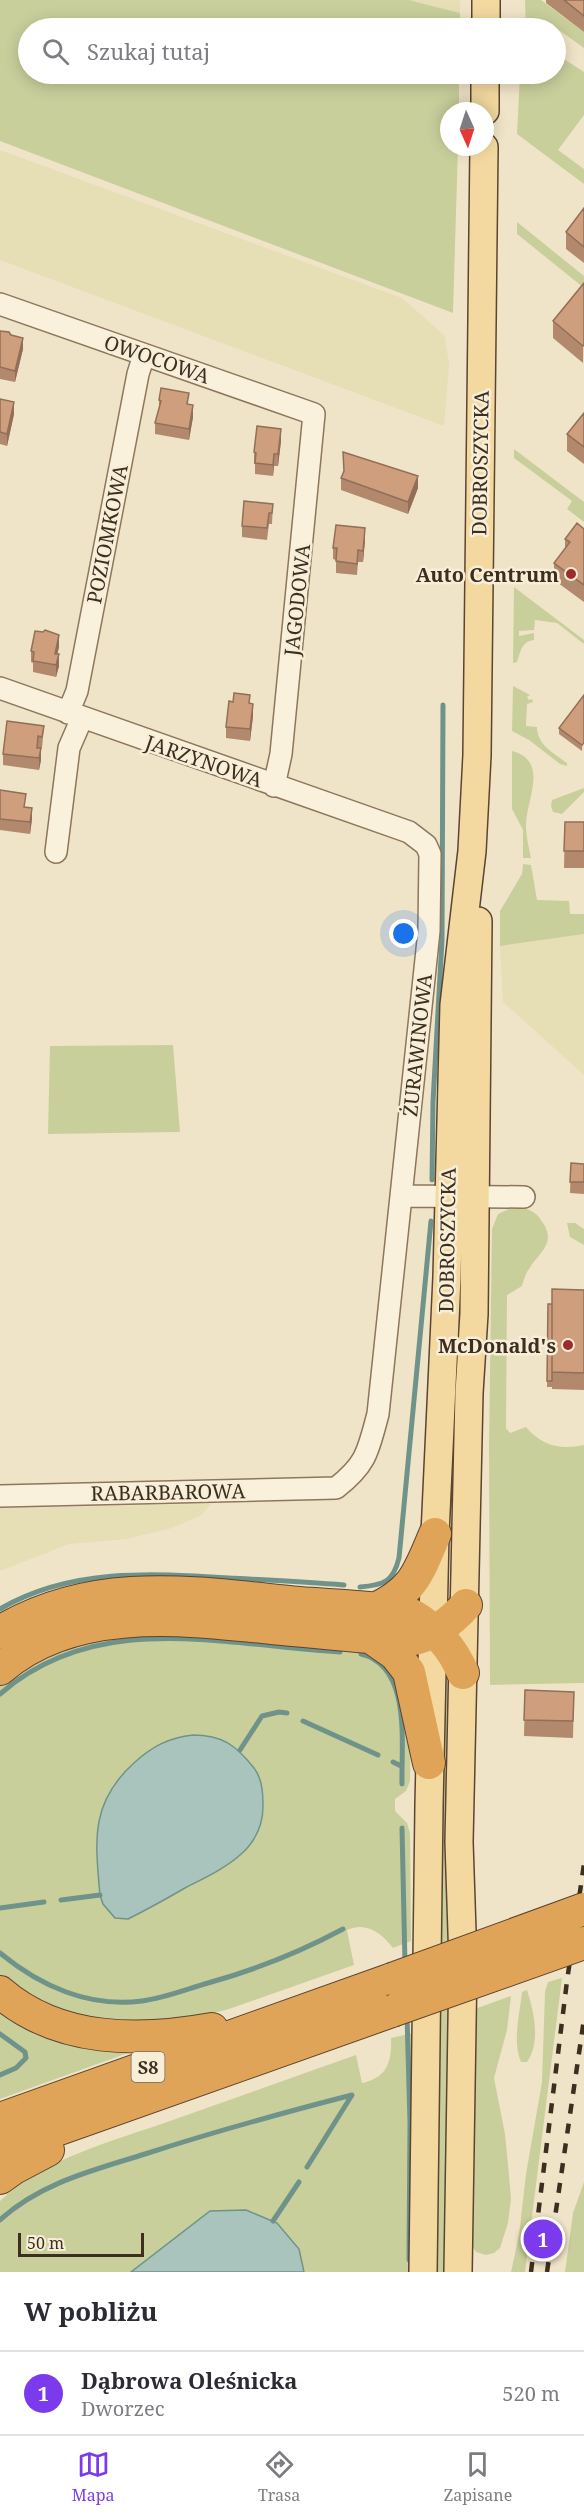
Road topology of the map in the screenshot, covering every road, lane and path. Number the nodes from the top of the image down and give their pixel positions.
1 (486, 0) edge
2 (486, 18) edge
3 (485, 84) edge
4 (485, 102) edge
5 (484, 156) edge
6 (0, 304) edge
7 (144, 355) junction
8 (314, 414) joint
9 (0, 688) edge
10 (75, 716) junction
11 (274, 786) junction
12 (409, 832) joint
13 (56, 852) dead end
14 (402, 1196) junction
15 (461, 1197) junction
16 (524, 1197) dead end
17 (336, 1488) joint
18 (0, 1496) edge
19 (435, 1534) junction
20 (466, 1605) junction
21 (373, 1624) junction
22 (433, 1631) junction
23 (0, 1632) edge
24 (0, 1669) edge
25 (463, 1673) junction
26 (429, 1763) junction
27 (584, 1909) edge
28 (584, 1943) edge
29 (0, 1992) edge
30 (296, 2013) junction
31 (136, 2103) junction
32 (0, 2119) edge
33 (0, 2151) edge
34 (0, 2178) edge
35 (423, 2272) edge
36 (458, 2272) edge

1 - 2 main road
3 - 4 main road
5 - 15 main road, DOBROSZYCKA
6 - 7 street, OWOCOWA
7 - 8 street, OWOCOWA
7 - 10 street, POZIOMKOWA
8 - 11 street, JAGODOWA
9 - 10 street, JARZYNOWA
10 - 11 street, JARZYNOWA
10 - 13 street, POZIOMKOWA
11 - 12 street, JARZYNOWA
12 - 14 street, ŻURAWINOWA
14 - 15 street
14 - 17 street, ŻURAWINOWA
15 - 16 street, DOBROSZYCKA
15 - 19 main road, DOBROSZYCKA
15 - 20 main road, DOBROSZYCKA
17 - 18 street, RABARBAROWA
19 - 21 highway
19 - 22 main road, DOBROSZYCKA
20 - 22 highway
20 - 25 main road, DOBROSZYCKA
21 - 22 highway
21 - 23 highway
21 - 24 highway
21 - 26 highway
22 - 25 highway
22 - 26 main road, DOBROSZYCKA
25 - 36 main road, DOBROSZYCKA
26 - 35 main road, DOBROSZYCKA
27 - 30 highway, S8, bridge
28 - 31 highway, S8, bridge
29 - 30 highway
30 - 32 highway, S8
31 - 33 highway, S8
31 - 34 highway

